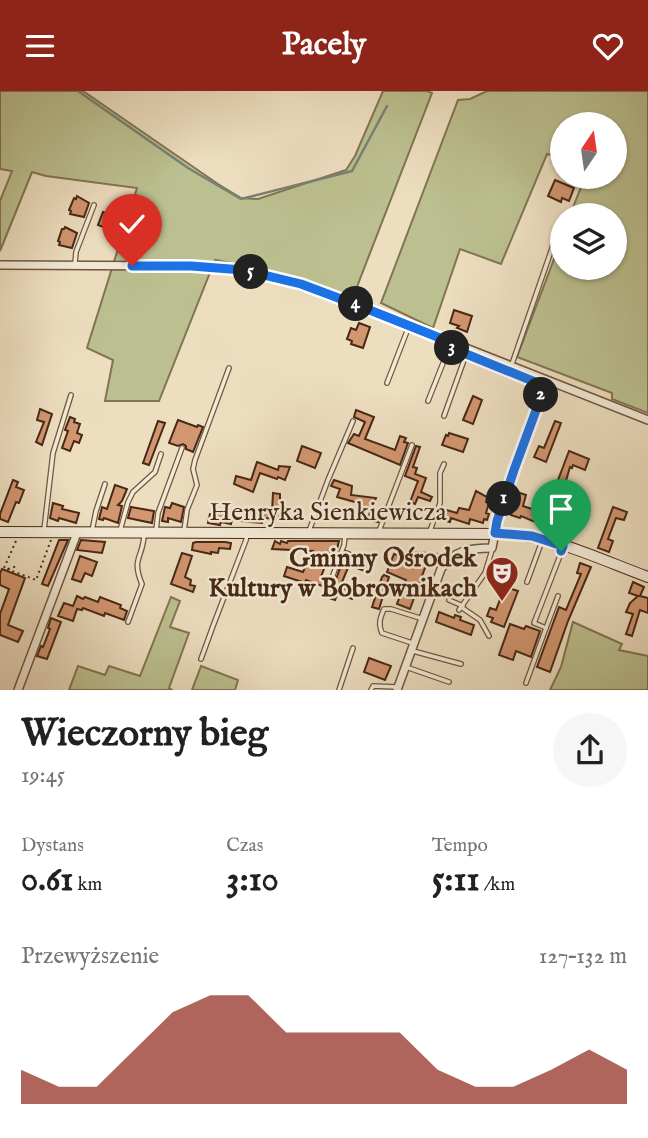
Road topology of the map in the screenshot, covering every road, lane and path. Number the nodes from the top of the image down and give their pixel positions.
1 (94, 205) dead end
2 (550, 253) edge
3 (0, 265) edge
4 (74, 266) junction
5 (409, 326) junction
6 (450, 342) junction
7 (468, 349) junction
8 (511, 366) junction
9 (229, 368) dead end
10 (548, 381) junction
11 (387, 383) dead end
12 (71, 395) dead end
13 (428, 401) dead end
14 (444, 416) dead end
15 (648, 420) edge
16 (354, 421) dead end
17 (412, 445) dead end
18 (182, 448) dead end
19 (161, 454) dead end
20 (443, 464) dead end
21 (105, 484) dead end
22 (0, 532) edge
23 (76, 533) junction
24 (92, 533) junction
25 (120, 533) junction
26 (144, 533) junction
27 (157, 533) junction
28 (184, 533) junction
29 (247, 533) junction
30 (309, 533) junction
31 (345, 533) junction
32 (379, 533) junction
33 (429, 533) junction
34 (495, 533) junction
35 (48, 534) junction
36 (18, 536) dead end
37 (543, 539) junction
38 (563, 546) junction
39 (492, 548) junction
40 (417, 555) dead end
41 (451, 557) junction
42 (17, 566) dead end
43 (6, 570) junction
44 (648, 577) edge
45 (527, 582) dead end
46 (329, 586) dead end
47 (558, 596) dead end
48 (449, 600) dead end
49 (461, 608) junction
50 (423, 619) junction
51 (128, 622) dead end
52 (546, 628) junction
53 (489, 636) dead end
54 (412, 647) junction
55 (353, 648) dead end
56 (201, 659) dead end
57 (461, 664) dead end
58 (406, 667) junction
59 (449, 682) dead end
60 (526, 683) dead end
61 (398, 689) edge
62 (18, 690) edge
63 (339, 690) edge
64 (371, 690) edge

1 - 4 lane
2 - 8 lane
3 - 4 street
4 - 5 street
5 - 6 street
5 - 11 lane
6 - 7 street
6 - 13 lane
7 - 8 street
7 - 14 lane
8 - 10 street
9 - 28 lane
10 - 15 street
10 - 34 street
12 - 35 lane
16 - 30 lane
17 - 32 lane
18 - 27 lane
19 - 25 lane
20 - 33 lane
21 - 24 lane
22 - 35 street, Henryka Sienkiewicza
23 - 24 street, Henryka Sienkiewicza
23 - 35 street, Henryka Sienkiewicza
23 - 62 street
24 - 25 street, Henryka Sienkiewicza
25 - 26 street, Henryka Sienkiewicza
26 - 27 street, Henryka Sienkiewicza
26 - 51 lane
27 - 28 street, Henryka Sienkiewicza
28 - 29 street, Henryka Sienkiewicza
29 - 30 street, Henryka Sienkiewicza
29 - 56 lane
30 - 31 street, Henryka Sienkiewicza
31 - 32 street, Henryka Sienkiewicza
31 - 46 lane
32 - 33 street, Henryka Sienkiewicza
33 - 34 street, Henryka Sienkiewicza
34 - 37 street, Henryka Sienkiewicza
34 - 39 street
35 - 43 path
36 - 43 path
37 - 38 street, Henryka Sienkiewicza
37 - 45 lane
38 - 44 street, Henryka Sienkiewicza
38 - 52 lane
39 - 41 street
39 - 49 lane
40 - 41 lane
41 - 50 street
42 - 43 path
47 - 52 lane
48 - 49 lane
49 - 53 lane
50 - 54 street
50 - 54 lane
52 - 60 lane
54 - 57 lane
54 - 58 street
55 - 63 lane
58 - 59 lane
58 - 61 street
61 - 64 lane

